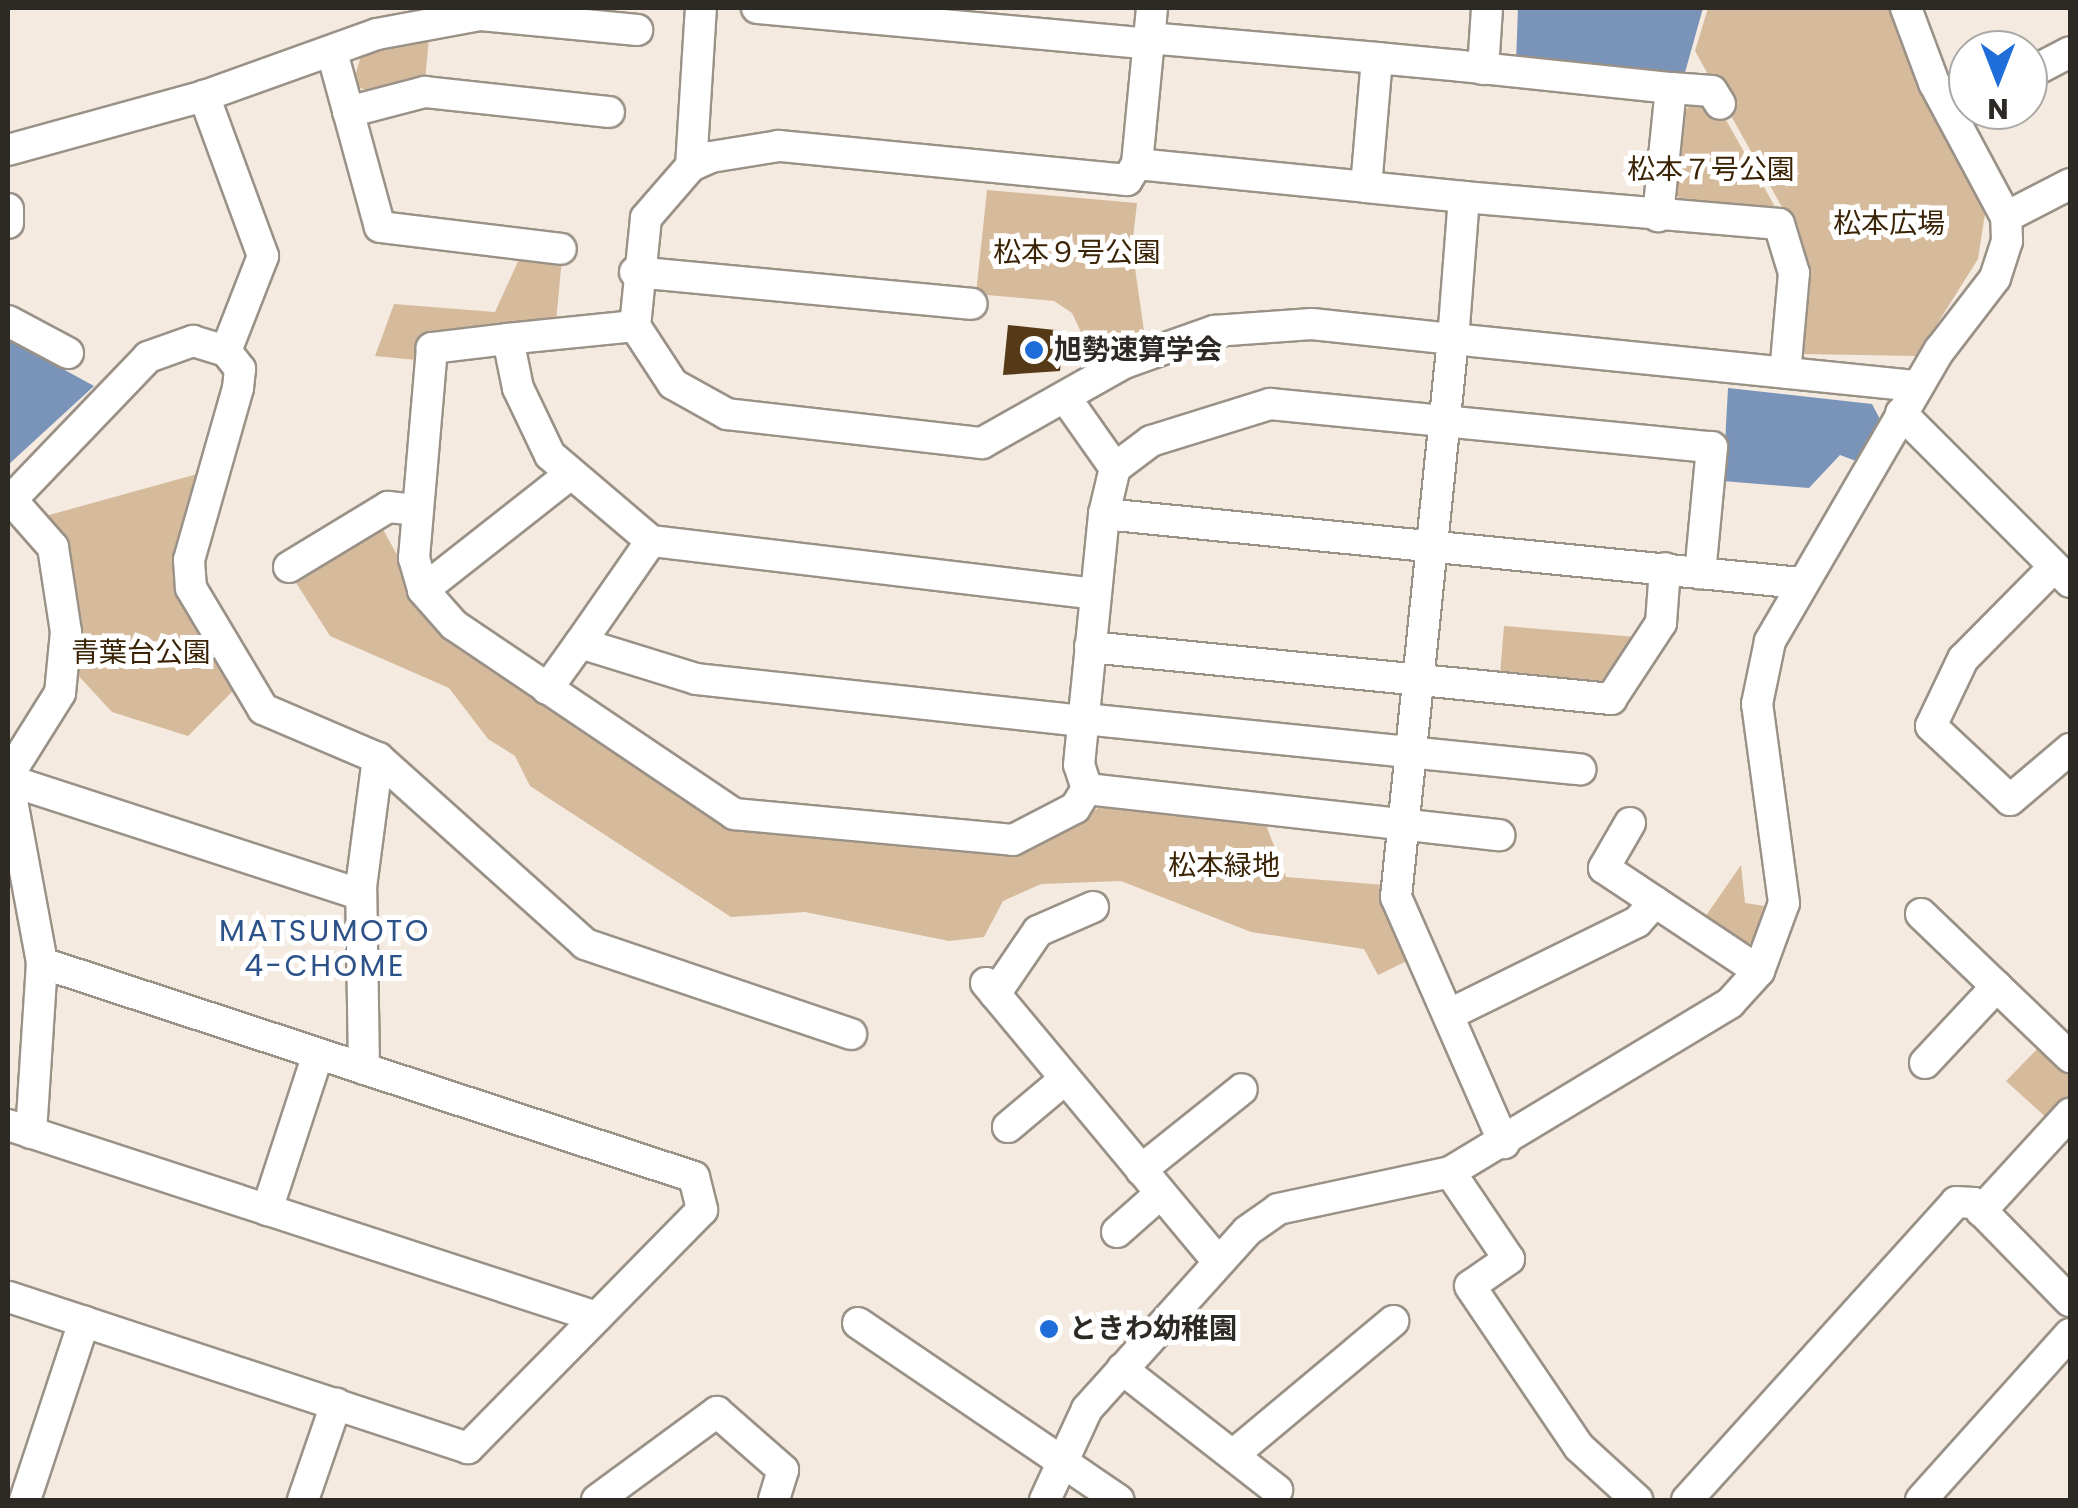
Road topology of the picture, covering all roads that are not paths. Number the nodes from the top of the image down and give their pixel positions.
1 (700, 8) edge
2 (756, 8) edge
3 (1488, 8) edge
4 (1906, 8) edge
5 (637, 30) dead end
6 (1150, 30) edge
7 (332, 52) junction
8 (1377, 58) junction
9 (1483, 69) junction
10 (1948, 87) edge
11 (1672, 88) junction
12 (204, 96) junction
13 (1720, 104) dead end
14 (348, 112) junction
15 (608, 112) dead end
16 (1969, 130) edge
17 (8, 150) edge
18 (1137, 164) junction
19 (692, 166) junction
20 (2070, 184) edge
21 (1366, 187) junction
22 (1464, 197) junction
23 (8, 209) edge
24 (1658, 216) junction
25 (2006, 217) junction
26 (8, 223) edge
27 (560, 249) dead end
28 (635, 272) junction
29 (970, 304) dead end
30 (8, 320) edge
31 (635, 326) junction
32 (508, 339) junction
33 (1453, 339) junction
34 (226, 351) junction
35 (68, 353) dead end
36 (1785, 372) junction
37 (1917, 386) junction
38 (1067, 400) junction
39 (1901, 412) junction
40 (1443, 422) junction
41 (1115, 468) junction
42 (568, 476) junction
43 (9, 498) edge
44 (416, 510) junction
45 (1104, 514) junction
46 (650, 541) junction
47 (1430, 547) junction
48 (289, 566) dead end
49 (1665, 568) junction
50 (1700, 573) junction
51 (2062, 575) edge
52 (1800, 583) junction
53 (423, 590) junction
54 (1095, 594) junction
55 (580, 643) junction
56 (1090, 647) junction
57 (1417, 680) junction
58 (547, 689) junction
59 (1084, 720) junction
60 (2070, 749) edge
61 (1410, 752) junction
62 (378, 758) junction
63 (1580, 770) dead end
64 (8, 779) edge
65 (1087, 789) junction
66 (1630, 823) dead end
67 (1403, 826) junction
68 (1499, 835) dead end
69 (361, 895) junction
70 (19, 902) edge
71 (1656, 902) junction
72 (1093, 907) dead end
73 (1922, 914) dead end
74 (42, 963) junction
75 (1759, 970) junction
76 (1997, 986) junction
77 (1452, 1013) junction
78 (851, 1034) dead end
79 (318, 1054) junction
80 (2070, 1057) edge
81 (1925, 1063) dead end
82 (364, 1069) junction
83 (1070, 1085) junction
84 (1242, 1089) dead end
85 (2070, 1114) edge
86 (1019, 1128) dead end
87 (19, 1129) edge
88 (1504, 1143) junction
89 (1450, 1172) junction
90 (1151, 1182) junction
91 (266, 1210) junction
92 (1982, 1211) junction
93 (1117, 1232) dead end
94 (1216, 1259) junction
95 (8, 1297) edge
96 (2070, 1301) edge
97 (596, 1317) junction
98 (84, 1322) junction
99 (1394, 1322) dead end
100 (858, 1323) dead end
101 (2070, 1334) edge
102 (1122, 1368) junction
103 (336, 1404) junction
104 (1233, 1456) junction
105 (1060, 1467) junction
106 (1278, 1490) dead end
107 (25, 1500) edge
108 (303, 1500) edge
109 (597, 1500) edge
110 (774, 1500) edge
111 (1046, 1500) edge
112 (1118, 1500) edge
113 (1637, 1500) edge
114 (1687, 1500) edge
115 (1921, 1500) edge

1 - 19 street
2 - 6 street
3 - 9 street
4 - 10 street
5 - 7 street
6 - 8 street
6 - 18 street
7 - 12 street
7 - 14 street
8 - 9 street
8 - 21 street
9 - 11 street
11 - 13 street
11 - 24 street
12 - 17 street
12 - 34 street
14 - 15 street
14 - 27 street
16 - 25 street
18 - 19 street
18 - 21 street
19 - 28 street
20 - 25 street
21 - 22 street
22 - 24 street
22 - 33 street
23 - 26 street
24 - 36 street
25 - 37 street
28 - 29 street
28 - 31 street
30 - 35 street
31 - 32 street
31 - 38 street
32 - 42 street
32 - 44 street
33 - 36 street
33 - 38 street
33 - 40 street
34 - 43 street
34 - 62 street
36 - 37 street
37 - 39 street
38 - 41 street
39 - 51 street
39 - 52 street
40 - 41 street
40 - 47 street
40 - 50 street
41 - 45 street
42 - 46 street
42 - 53 street
43 - 64 street
44 - 48 street
44 - 53 street
45 - 47 street
45 - 54 street
46 - 54 street
46 - 55 street
47 - 49 street
47 - 57 street
49 - 50 street
49 - 57 street
50 - 52 street
51 - 60 street
52 - 75 street
53 - 58 street
54 - 56 street
55 - 58 street
55 - 59 street
56 - 57 street
56 - 59 street
57 - 61 street
58 - 65 street
59 - 61 street
59 - 65 street
61 - 63 street
61 - 67 street
62 - 69 street
62 - 78 street
64 - 69 street
64 - 70 street
65 - 67 street
66 - 71 street
67 - 68 street
67 - 77 street
69 - 82 street
70 - 74 street
71 - 75 street
71 - 77 street
72 - 83 street
73 - 76 street
74 - 79 street
74 - 87 street
75 - 88 street
76 - 80 street
76 - 81 street
77 - 88 street
79 - 82 street
79 - 91 street
82 - 97 street
83 - 86 street
83 - 90 street
84 - 90 street
85 - 92 street
87 - 91 street
88 - 89 street
89 - 94 street
89 - 113 street
90 - 93 street
90 - 94 street
91 - 97 street
92 - 96 street
92 - 114 street
94 - 102 street
95 - 98 street
97 - 103 street
98 - 103 street
98 - 107 street
99 - 104 street
100 - 105 street
101 - 115 street
102 - 104 street
102 - 105 street
103 - 108 street
104 - 106 street
105 - 111 street
105 - 112 street
109 - 110 street

